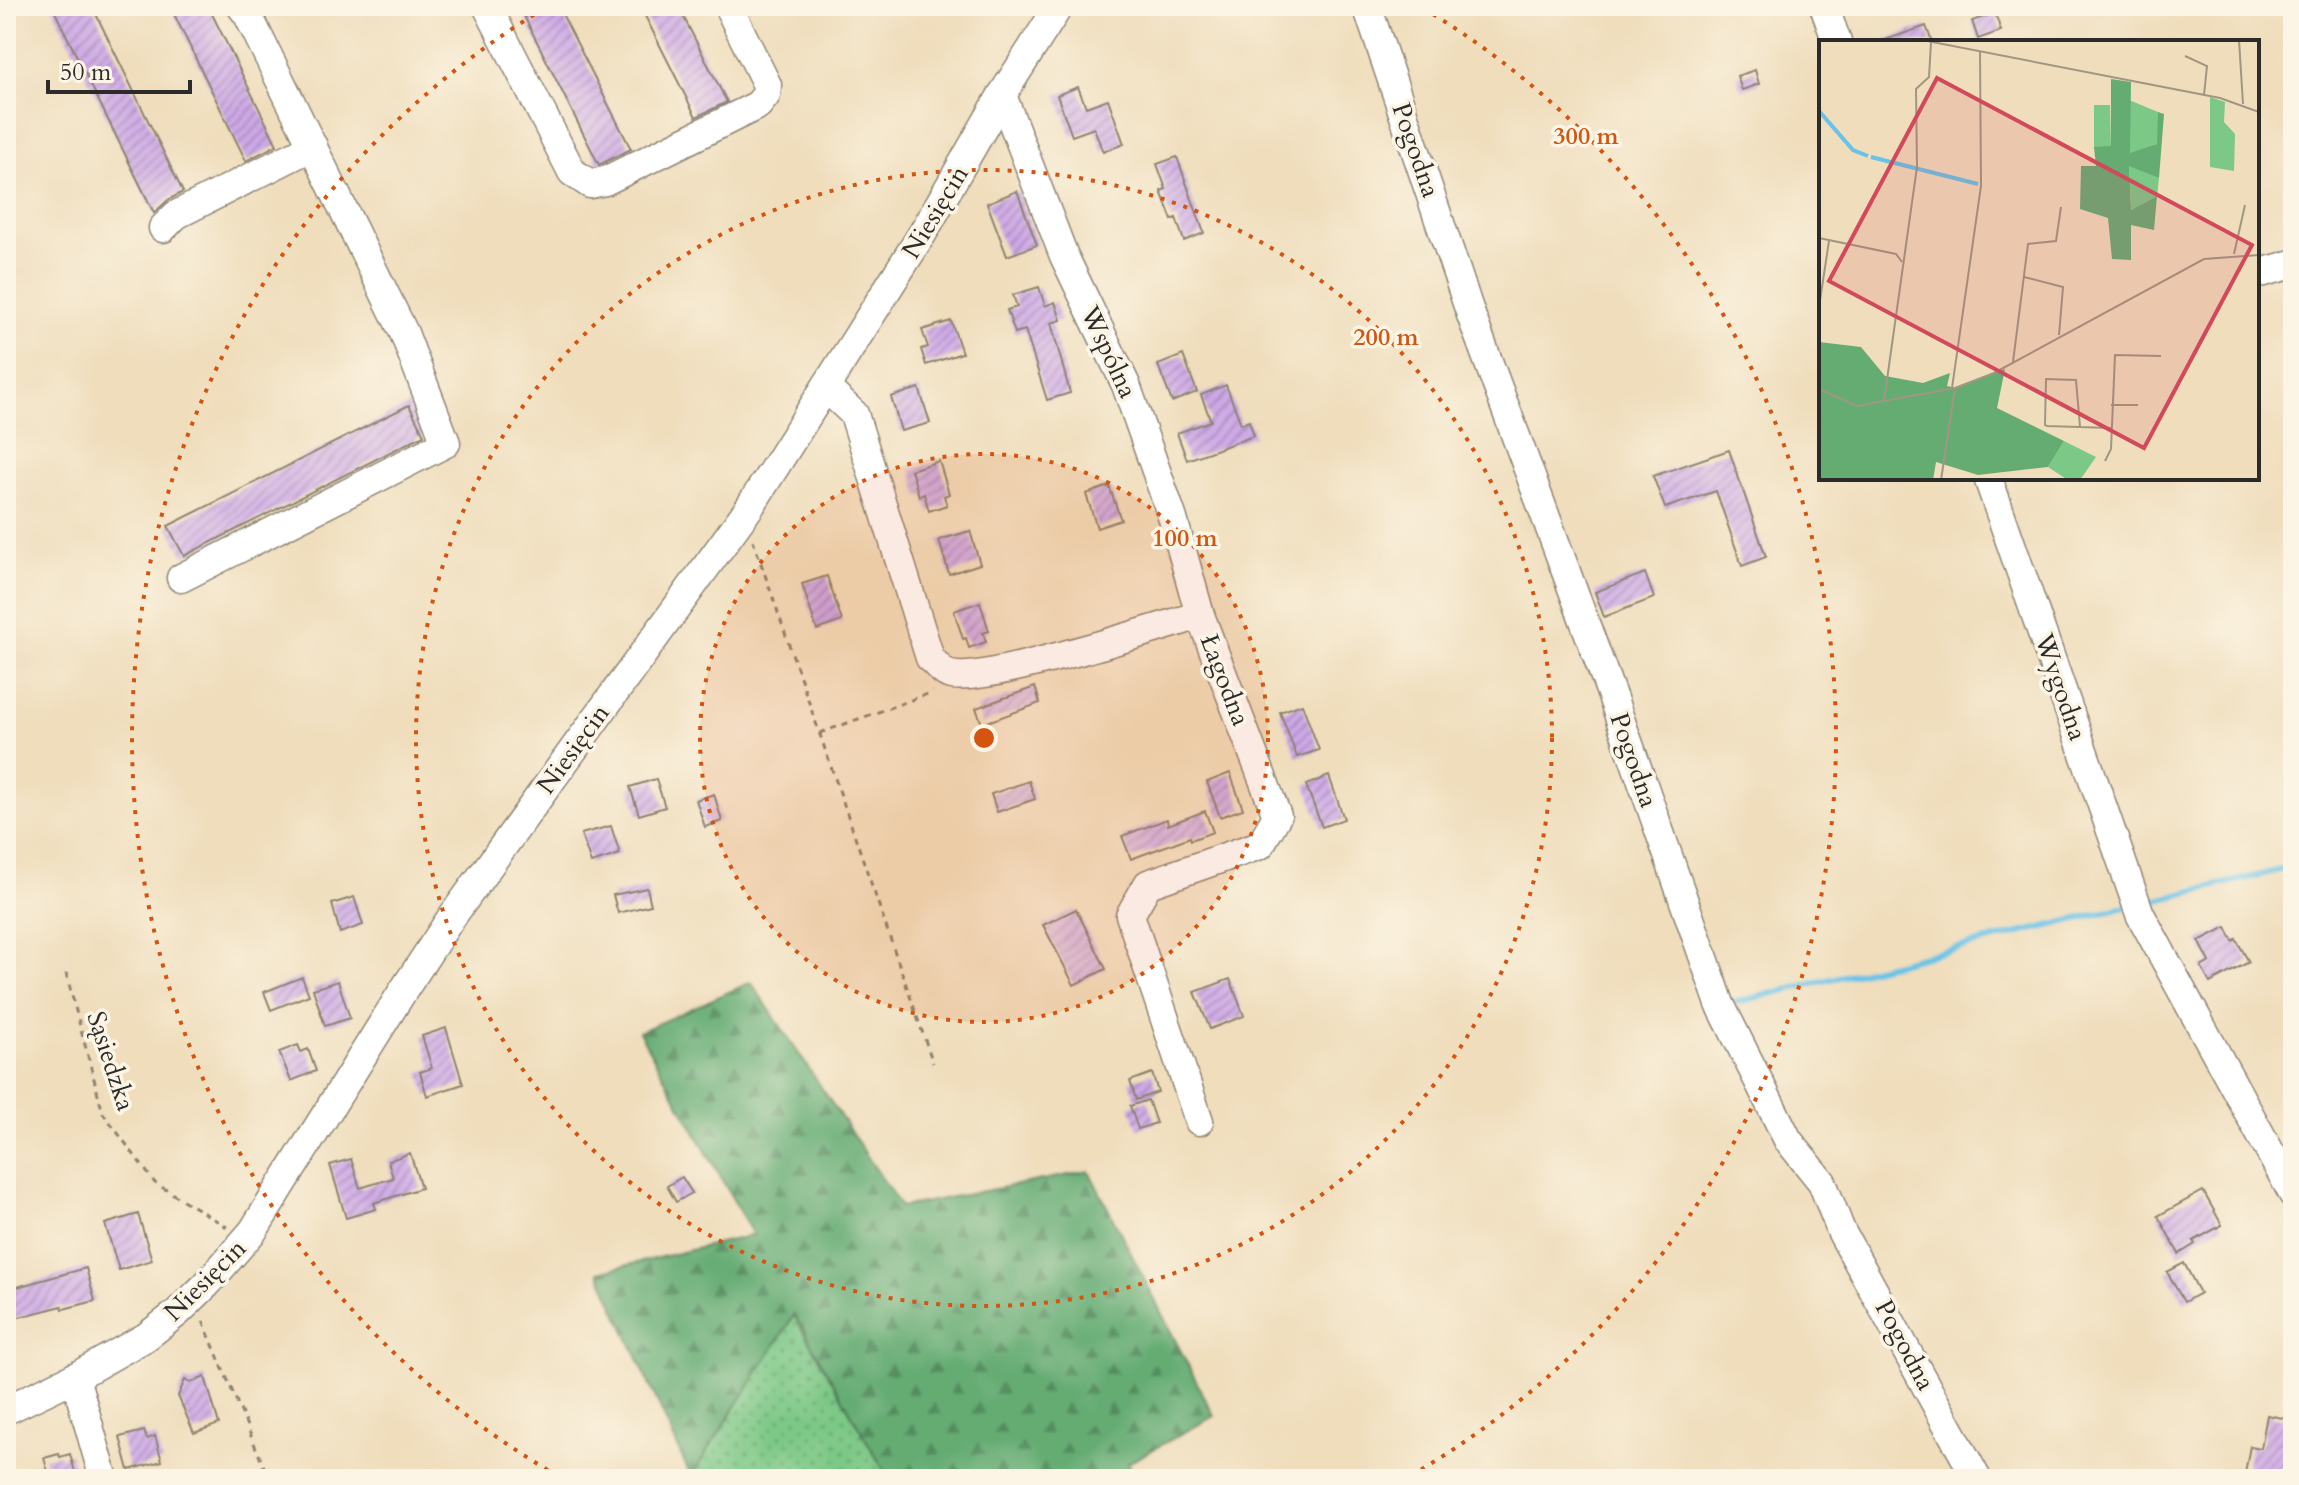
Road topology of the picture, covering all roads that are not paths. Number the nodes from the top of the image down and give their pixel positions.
1 (487, 6) edge
2 (728, 6) edge
3 (1059, 6) edge
4 (1367, 6) edge
5 (1824, 6) edge
6 (252, 9) edge
7 (1836, 40) edge
8 (1002, 95) junction
9 (313, 146) junction
10 (163, 228) dead end
11 (2293, 264) edge
12 (2259, 273) edge
13 (826, 388) junction
14 (1989, 480) edge
15 (181, 578) dead end
16 (1200, 615) junction
17 (1199, 1121) dead end
18 (2293, 1194) edge
19 (75, 1377) junction
20 (6, 1410) edge
21 (104, 1479) edge
22 (1977, 1479) edge

1 - 2 street
3 - 8 street, Niesięcin
4 - 22 street, Pogodna
5 - 7 street
6 - 9 street
8 - 13 street, Niesięcin
8 - 16 street, Wspólna
9 - 10 street
9 - 15 street
11 - 12 street
13 - 16 street, Łagodna
13 - 19 street, Niesięcin
14 - 18 street, Wygodna
16 - 17 street, Łagodna
19 - 20 street, Niesięcin
19 - 21 street

